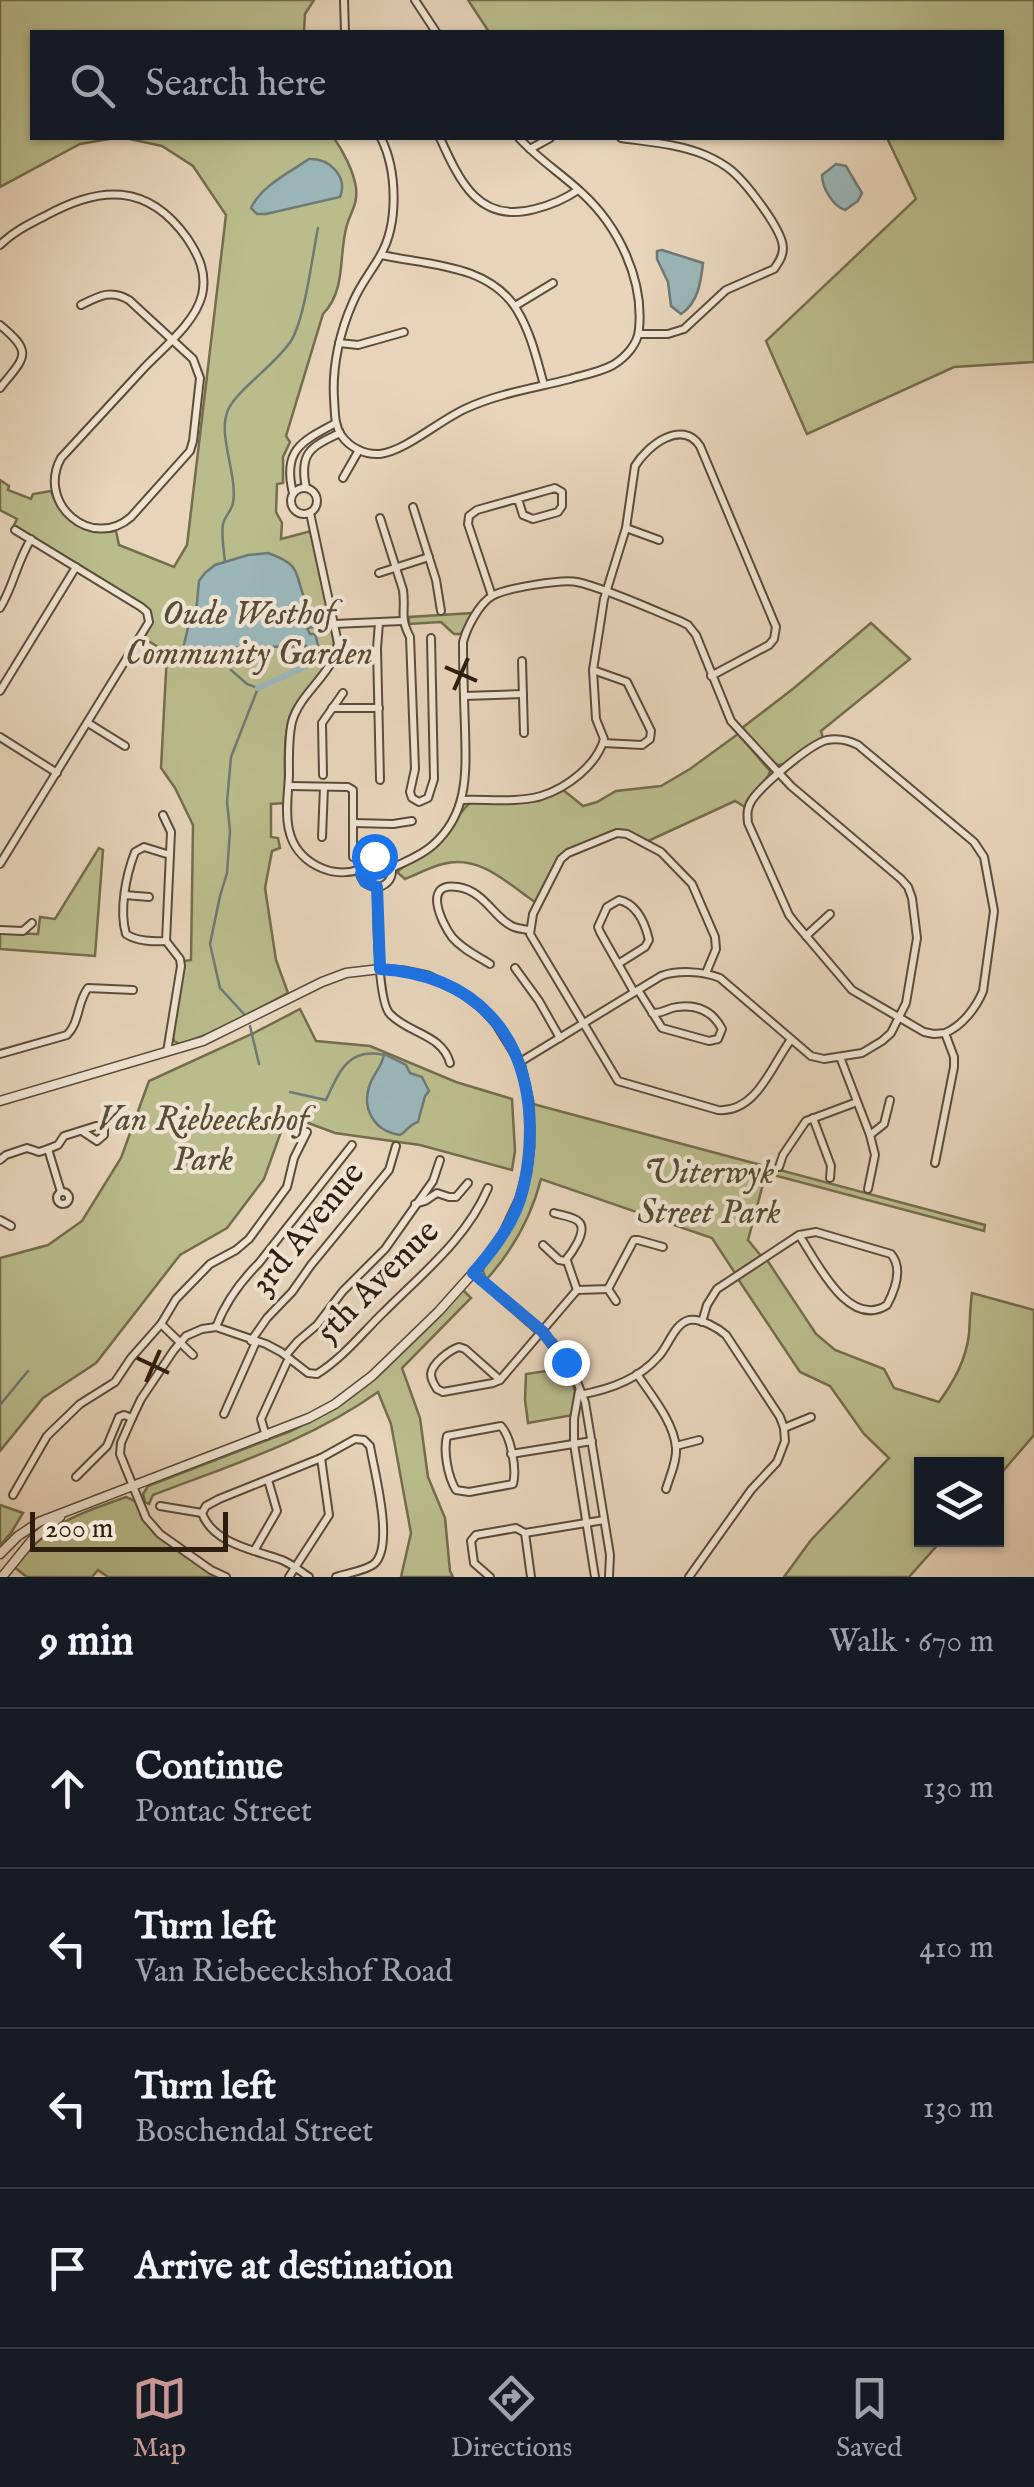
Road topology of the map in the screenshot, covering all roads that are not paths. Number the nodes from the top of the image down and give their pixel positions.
1 (344, 0) edge
2 (414, 0) edge
3 (345, 30) edge
4 (435, 30) edge
5 (382, 140) edge
6 (441, 140) edge
7 (521, 140) edge
8 (546, 140) edge
9 (634, 140) edge
10 (530, 149) junction
11 (578, 190) junction
12 (0, 245) edge
13 (381, 255) junction
14 (552, 283) dead end
15 (81, 304) dead end
16 (515, 306) junction
17 (0, 325) edge
18 (404, 332) dead end
19 (639, 334) junction
20 (171, 339) junction
21 (339, 343) junction
22 (544, 386) junction
23 (0, 388) edge
24 (336, 423) junction
25 (340, 433) junction
26 (360, 450) junction
27 (343, 478) dead end
28 (306, 488) junction
29 (294, 494) junction
30 (518, 499) junction
31 (413, 507) dead end
32 (310, 513) junction
33 (380, 518) dead end
34 (626, 528) junction
35 (15, 530) dead end
36 (31, 539) junction
37 (660, 540) dead end
38 (429, 556) junction
39 (76, 567) junction
40 (396, 568) junction
41 (379, 574) dead end
42 (606, 592) junction
43 (492, 596) junction
44 (3, 599) edge
45 (0, 608) edge
46 (441, 611) dead end
47 (402, 621) junction
48 (379, 623) junction
49 (334, 624) junction
50 (430, 638) dead end
51 (522, 661) dead end
52 (593, 670) junction
53 (712, 676) junction
54 (0, 691) edge
55 (344, 693) dead end
56 (523, 694) junction
57 (464, 696) junction
58 (332, 708) junction
59 (379, 708) junction
60 (88, 723) junction
61 (524, 734) dead end
62 (0, 737) edge
63 (603, 744) junction
64 (125, 746) dead end
65 (57, 773) junction
66 (779, 773) junction
67 (323, 775) dead end
68 (380, 780) dead end
69 (288, 786) junction
70 (324, 787) junction
71 (462, 800) junction
72 (163, 815) dead end
73 (412, 821) dead end
74 (354, 824) junction
75 (322, 837) dead end
76 (170, 855) junction
77 (353, 858) dead end
78 (0, 864) edge
79 (392, 868) junction
80 (361, 869) junction
81 (377, 887) junction
82 (125, 895) junction
83 (149, 897) dead end
84 (830, 914) dead end
85 (32, 923) dead end
86 (0, 930) edge
87 (530, 930) junction
88 (806, 936) junction
89 (166, 941) junction
90 (490, 964) dead end
91 (618, 964) junction
92 (515, 968) dead end
93 (380, 969) junction
94 (706, 974) junction
95 (133, 990) dead end
96 (636, 991) junction
97 (652, 1013) junction
98 (900, 1018) junction
99 (582, 1024) junction
100 (942, 1034) junction
101 (560, 1038) junction
102 (790, 1041) junction
103 (167, 1052) junction
104 (0, 1054) edge
105 (840, 1056) junction
106 (520, 1062) junction
107 (450, 1064) dead end
108 (890, 1100) dead end
109 (0, 1101) edge
110 (856, 1102) junction
111 (813, 1118) junction
112 (82, 1132) dead end
113 (308, 1132) dead end
114 (870, 1135) junction
115 (352, 1145) dead end
116 (396, 1146) dead end
117 (48, 1149) junction
118 (0, 1160) edge
119 (440, 1160) dead end
120 (934, 1163) dead end
121 (779, 1168) dead end
122 (830, 1178) dead end
123 (468, 1183) dead end
124 (488, 1188) dead end
125 (868, 1189) dead end
126 (61, 1192) dead end
127 (415, 1204) junction
128 (554, 1213) dead end
129 (0, 1220) edge
130 (11, 1226) dead end
131 (799, 1235) junction
132 (543, 1245) dead end
133 (664, 1247) dead end
134 (567, 1260) junction
135 (473, 1273) junction
136 (608, 1289) junction
137 (577, 1290) junction
138 (616, 1301) dead end
139 (702, 1322) junction
140 (161, 1324) junction
141 (216, 1327) junction
142 (542, 1331) junction
143 (254, 1341) junction
144 (180, 1343) junction
145 (193, 1355) dead end
146 (286, 1358) junction
147 (637, 1374) junction
148 (500, 1380) junction
149 (580, 1392) junction
150 (224, 1414) dead end
151 (811, 1417) dead end
152 (132, 1418) junction
153 (784, 1428) junction
154 (266, 1436) junction
155 (698, 1440) dead end
156 (592, 1441) junction
157 (574, 1444) junction
158 (676, 1446) junction
159 (511, 1454) junction
160 (321, 1458) junction
161 (76, 1477) dead end
162 (268, 1480) junction
163 (134, 1487) junction
164 (666, 1488) dead end
165 (13, 1495) dead end
166 (160, 1506) dead end
167 (73, 1510) junction
168 (202, 1513) junction
169 (604, 1520) junction
170 (586, 1524) junction
171 (525, 1532) junction
172 (254, 1551) junction
173 (0, 1554) edge
174 (295, 1567) junction
175 (2, 1577) edge
176 (226, 1577) edge
177 (289, 1577) edge
178 (309, 1577) edge
179 (336, 1577) edge
180 (490, 1577) edge
181 (531, 1577) edge
182 (595, 1577) edge
183 (609, 1577) edge
184 (689, 1577) edge

1 - 3 street
2 - 4 street
5 - 13 street
6 - 11 street
7 - 10 street
8 - 10 street
9 - 19 street
10 - 11 street
11 - 19 street
12 - 20 street
13 - 16 street
13 - 21 street
14 - 16 street
15 - 20 street
16 - 22 street
17 - 23 street
18 - 21 street
19 - 22 street
20 - 20 street
21 - 24 street
22 - 26 street
24 - 25 street
24 - 29 street
25 - 26 street
25 - 28 street
26 - 27 street
28 - 29 street
28 - 32 street
29 - 32 street
30 - 30 street
30 - 43 street
31 - 38 street
32 - 49 street
33 - 40 street
34 - 37 street
34 - 42 street
34 - 53 street
35 - 36 street
36 - 39 street
36 - 44 street
38 - 40 street
38 - 46 street
39 - 54 street
39 - 60 street
40 - 41 street
40 - 47 street
42 - 43 street
42 - 52 street
42 - 53 street
43 - 57 street
44 - 45 street
47 - 48 street
47 - 50 street
48 - 49 street
48 - 59 street
49 - 69 street
51 - 56 street
52 - 63 street
52 - 63 street
53 - 66 street
55 - 58 street
56 - 57 street
56 - 61 street
57 - 71 street
58 - 59 street
58 - 67 street
59 - 68 street
60 - 64 street
60 - 65 street
62 - 65 street
63 - 71 street
65 - 78 street
66 - 88 street
66 - 98 street
66 - 100 street
69 - 70 street
69 - 80 street
70 - 74 street
70 - 75 street
71 - 79 street
72 - 76 street
73 - 74 street
74 - 77 street
76 - 82 street
76 - 89 street
79 - 80 street
79 - 81 street
80 - 81 street
81 - 93 street
82 - 83 street
82 - 89 street
84 - 88 street
85 - 86 street
87 - 90 street
87 - 94 street
87 - 99 street
88 - 98 street
89 - 103 street
91 - 91 street
91 - 96 street
92 - 101 street
93 - 103 street
93 - 106 street
93 - 107 street
94 - 96 street
94 - 102 street
95 - 104 street
96 - 97 street
96 - 99 street
97 - 97 street
98 - 100 street
98 - 105 street
99 - 101 street
99 - 102 street
100 - 120 street
101 - 106 street
102 - 105 street
103 - 109 street
105 - 110 street
106 - 135 street
108 - 114 street
110 - 111 street
110 - 114 street
111 - 121 street
111 - 122 street
112 - 117 street
113 - 140 street
114 - 125 street
115 - 141 street
116 - 143 street, 3rd Avenue
117 - 118 street
117 - 126 street
119 - 127 street
123 - 127 street
124 - 146 street, 5th Avenue
127 - 146 street
128 - 134 street
129 - 130 street
131 - 131 street
131 - 139 street
132 - 134 street
133 - 136 street
134 - 137 street
135 - 142 street
135 - 154 street
136 - 137 street
136 - 138 street
137 - 142 street
139 - 147 street
139 - 153 street
140 - 144 street
140 - 165 street
141 - 143 street
141 - 144 street
142 - 148 street
142 - 149 street
143 - 146 street
143 - 150 street, 3rd Avenue
144 - 145 street
144 - 152 street
146 - 154 street
147 - 149 street
147 - 158 street
148 - 148 street
149 - 156 street
149 - 157 street
151 - 153 street
152 - 161 street
152 - 163 street
153 - 184 street
154 - 163 street
155 - 158 street
156 - 157 street
156 - 169 street
157 - 159 street
157 - 170 street
158 - 164 street
159 - 159 street
160 - 162 street
160 - 174 street
160 - 179 street
162 - 168 street
162 - 172 street
163 - 167 street
163 - 176 street
166 - 168 street
167 - 173 street
167 - 175 street
168 - 172 street
169 - 170 street
169 - 183 street
170 - 171 street
170 - 182 street
171 - 180 street
171 - 181 street
172 - 174 street
174 - 177 street
174 - 178 street

